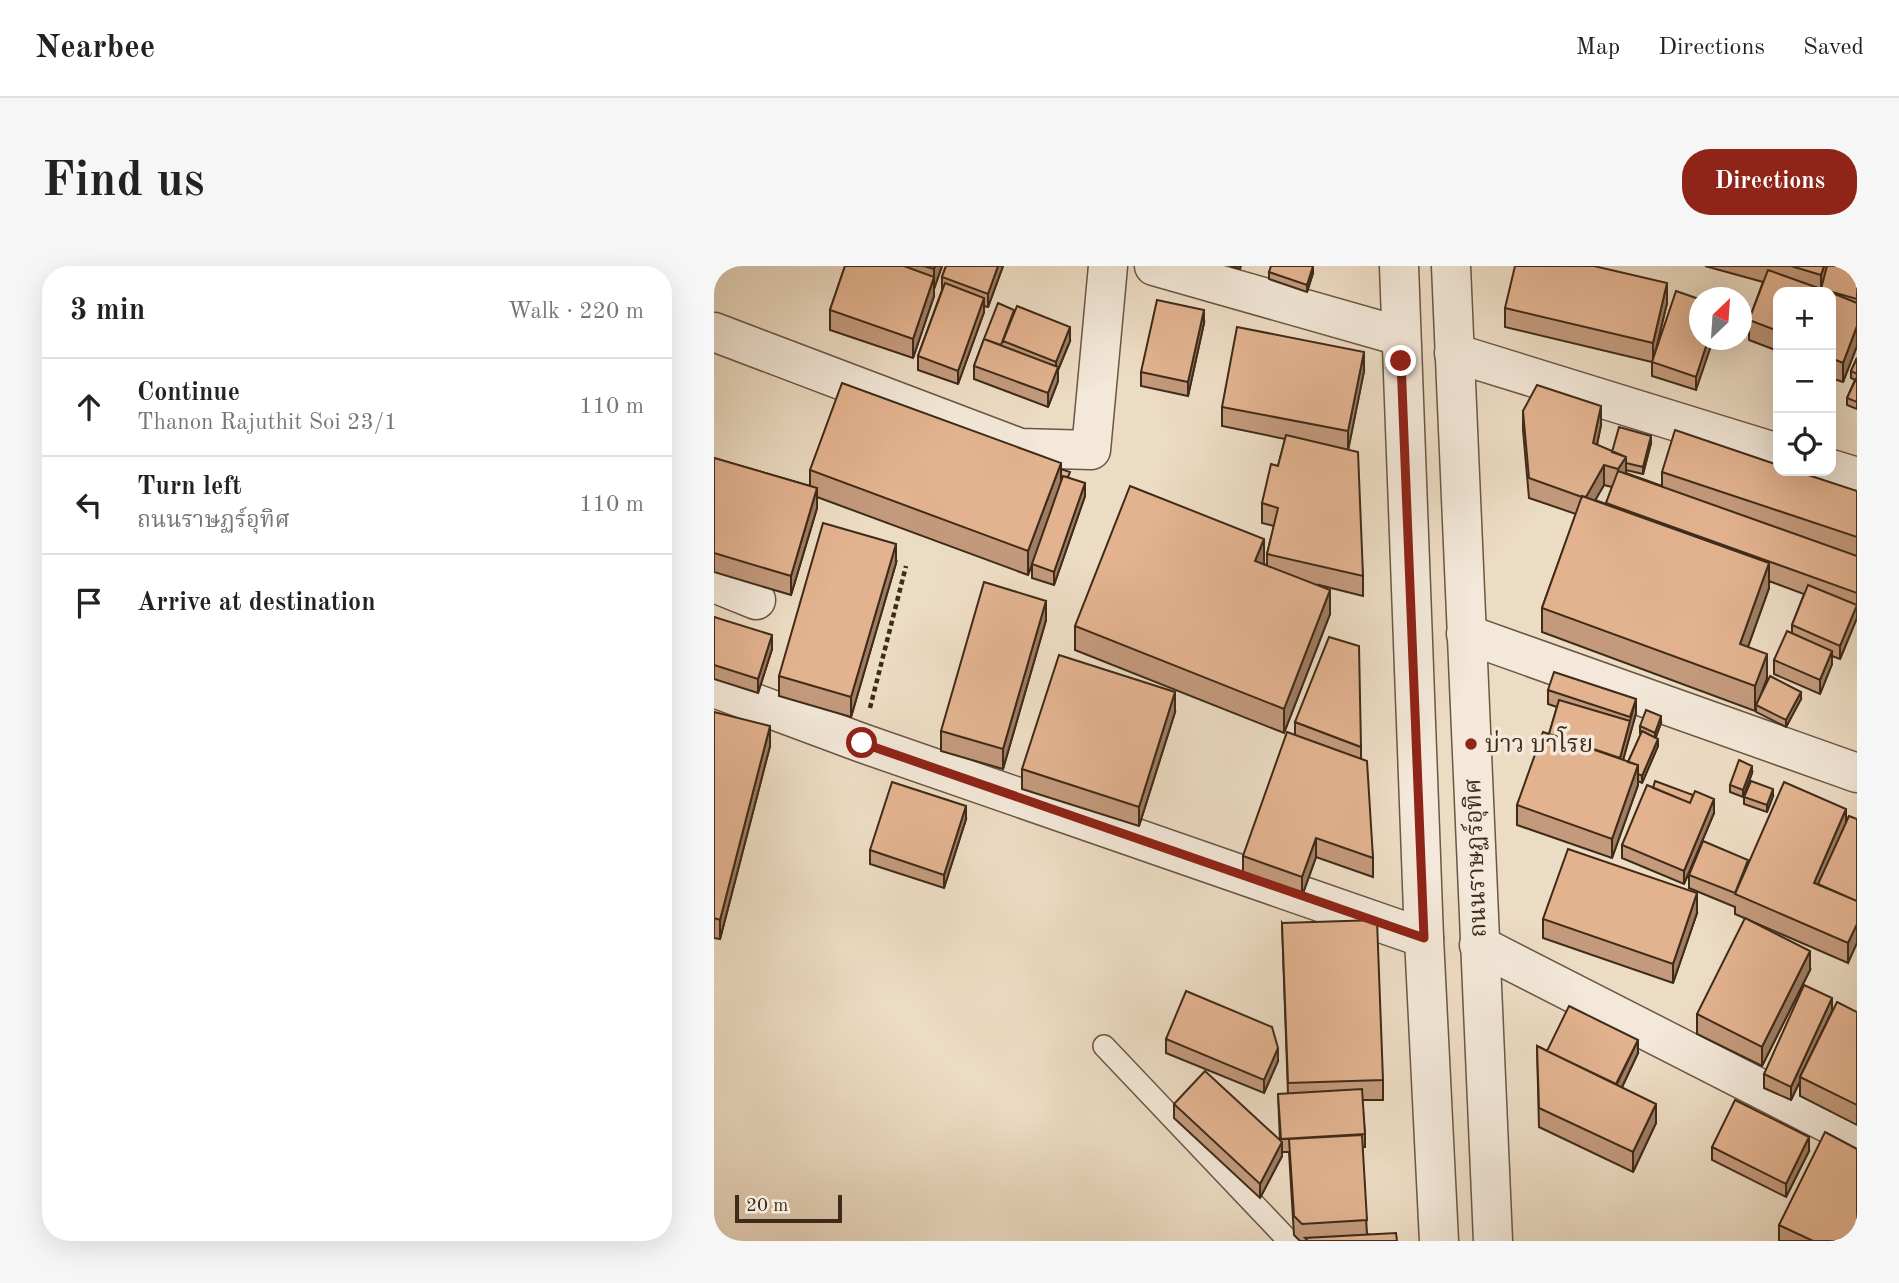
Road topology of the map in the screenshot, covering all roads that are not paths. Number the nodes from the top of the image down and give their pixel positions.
1 (1108, 266) edge
2 (1154, 266) edge
3 (1399, 266) edge
4 (1451, 266) edge
5 (714, 332) edge
6 (1400, 336) junction
7 (1454, 353) junction
8 (1773, 451) edge
9 (1836, 471) edge
10 (1857, 477) edge
11 (714, 583) edge
12 (756, 600) dead end
13 (1466, 634) junction
14 (714, 688) edge
15 (1857, 773) edge
16 (1424, 938) junction
17 (1479, 945) junction
18 (1104, 1046) dead end
19 (1857, 1138) edge
20 (1289, 1241) edge
21 (1439, 1241) edge
22 (1493, 1241) edge

1 - 5 street
2 - 6 street
3 - 6 street
4 - 7 street, ถนนราษฏร์อุทิศ
6 - 16 street
7 - 8 street
7 - 13 street, ถนนราษฏร์อุทิศ
9 - 10 street
11 - 12 street
13 - 15 street
13 - 17 street, ถนนราษฏร์อุทิศ
14 - 16 street
16 - 21 street
17 - 19 street
17 - 22 street, ถนนราษฏร์อุทิศ
18 - 20 lane

